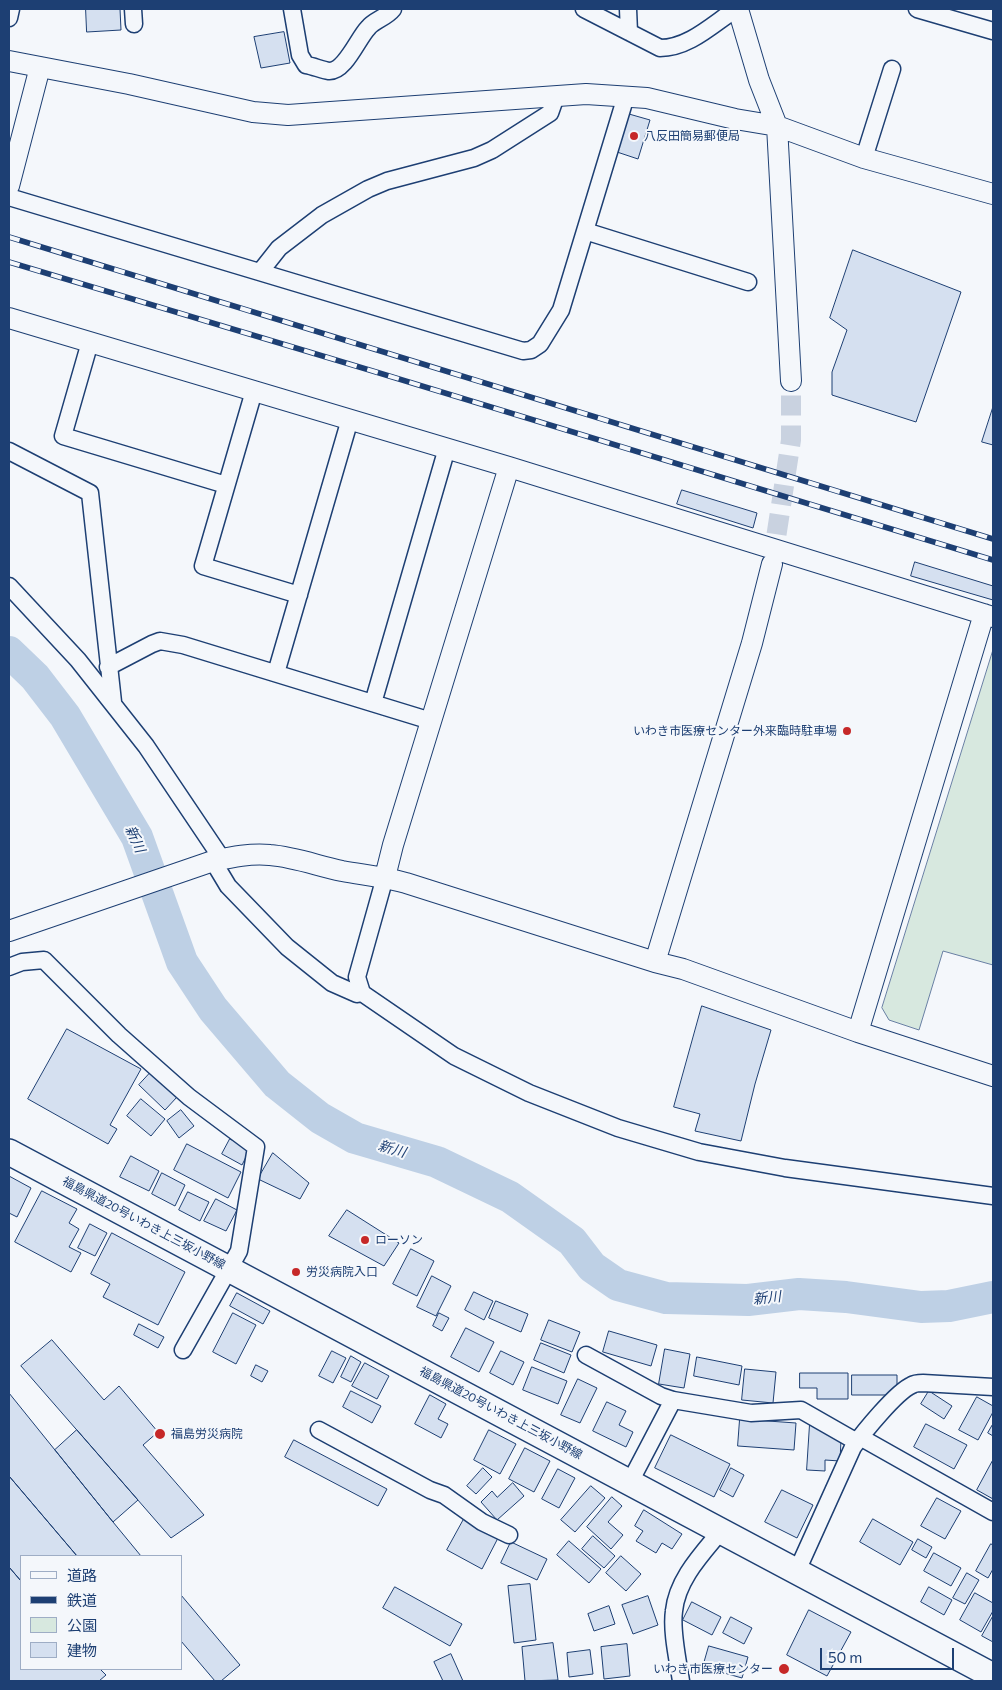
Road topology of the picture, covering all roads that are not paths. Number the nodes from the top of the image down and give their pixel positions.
1 (11, 9) edge
2 (292, 9) edge
3 (392, 9) edge
4 (584, 9) edge
5 (628, 9) edge
6 (737, 9) edge
7 (916, 9) edge
8 (9, 18) edge
9 (629, 32) junction
10 (993, 32) edge
11 (9, 61) edge
12 (40, 67) junction
13 (892, 69) dead end
14 (556, 96) junction
15 (626, 96) junction
16 (778, 126) junction
17 (864, 158) junction
18 (9, 186) edge
19 (993, 194) edge
20 (9, 197) edge
21 (585, 231) junction
22 (260, 272) junction
23 (748, 282) dead end
24 (9, 318) edge
25 (90, 342) junction
26 (791, 381) tunnel mouth
27 (254, 391) junction
28 (350, 420) junction
29 (447, 448) junction
30 (9, 451) edge
31 (509, 467) junction
32 (226, 485) junction
33 (772, 564) tunnel mouth
34 (9, 586) edge
35 (298, 595) junction
36 (989, 615) edge
37 (108, 667) junction
38 (276, 673) junction
39 (373, 703) junction
40 (113, 704) junction
41 (432, 721) junction
42 (212, 861) junction
43 (385, 877) junction
44 (18, 927) edge
45 (656, 962) junction
46 (9, 967) edge
47 (362, 993) junction
48 (858, 1032) junction
49 (993, 1076) edge
50 (9, 1152) edge
51 (993, 1196) edge
52 (230, 1269) junction
53 (183, 1350) dead end
54 (586, 1355) dead end
55 (993, 1387) edge
56 (673, 1400) junction
57 (319, 1430) dead end
58 (858, 1440) junction
59 (630, 1482) junction
60 (993, 1512) edge
61 (720, 1532) junction
62 (509, 1535) dead end
63 (796, 1571) junction
64 (993, 1675) edge
65 (680, 1681) edge

1 - 8 street
2 - 3 street
4 - 9 street
5 - 9 street
6 - 9 street
6 - 16 street
7 - 10 street
11 - 12 street
12 - 14 street
12 - 18 street
13 - 17 street
14 - 15 street
14 - 22 street
15 - 16 street
15 - 21 street
16 - 17 street
16 - 26 street
17 - 19 street
20 - 22 street
21 - 22 street
21 - 23 street
24 - 25 street
25 - 27 street
25 - 32 street
27 - 28 street
27 - 32 street
28 - 29 street
28 - 35 street
29 - 31 street
29 - 39 street
30 - 37 street
31 - 36 street
31 - 41 street
32 - 35 street
33 - 45 street
34 - 40 street
35 - 38 street
36 - 48 street
37 - 38 street
37 - 40 street
38 - 39 street
39 - 41 street
40 - 42 street
41 - 43 street
42 - 43 street
42 - 44 street
42 - 47 street
43 - 45 street
43 - 47 street
45 - 48 street
46 - 52 street
47 - 51 street
48 - 49 street
50 - 52 main road, 福島県道20号いわき上三坂小野線
52 - 53 street
52 - 59 main road, 福島県道20号いわき上三坂小野線
54 - 56 street
55 - 58 street
56 - 58 street
56 - 59 street
57 - 62 street
58 - 60 street
58 - 63 street
59 - 61 main road, 福島県道20号いわき上三坂小野線
61 - 63 main road, 福島県道20号いわき上三坂小野線
61 - 65 street
63 - 64 main road, 福島県道20号いわき上三坂小野線

